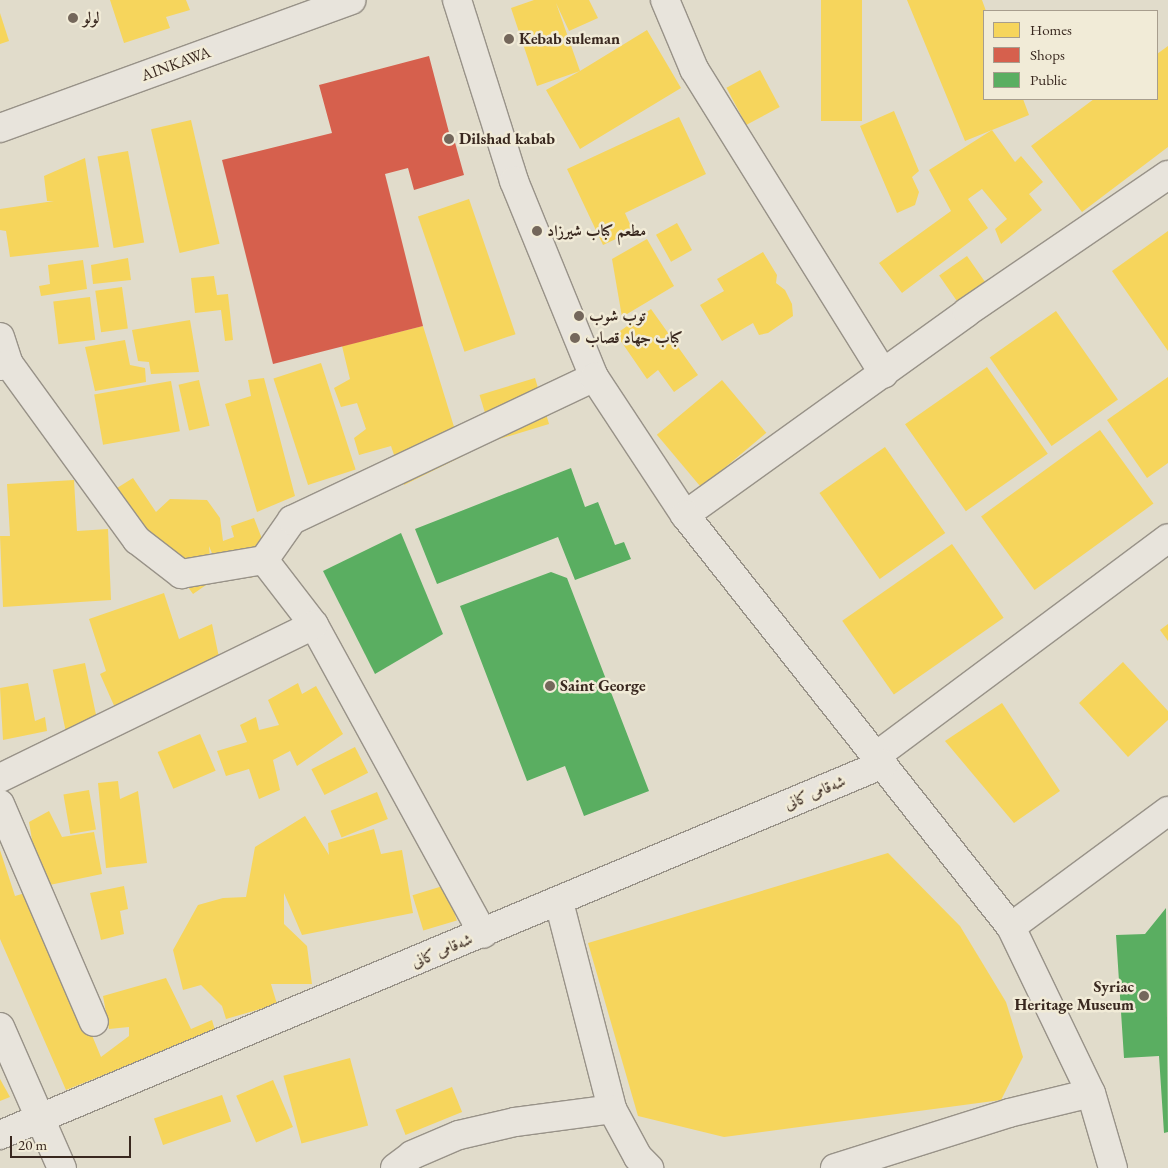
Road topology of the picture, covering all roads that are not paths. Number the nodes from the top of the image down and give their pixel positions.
1 (354, 0) edge
2 (457, 0) edge
3 (665, 0) edge
4 (0, 128) edge
5 (1168, 176) edge
6 (0, 337) edge
7 (4, 365) edge
8 (884, 374) junction
9 (594, 376) junction
10 (685, 515) junction
11 (1168, 538) edge
12 (264, 560) junction
13 (314, 625) junction
14 (880, 760) junction
15 (0, 778) edge
16 (0, 804) edge
17 (1168, 811) edge
18 (558, 902) junction
19 (1011, 928) junction
20 (483, 934) junction
21 (94, 1022) dead end
22 (0, 1027) edge
23 (1091, 1093) junction
24 (612, 1109) junction
25 (40, 1119) junction
26 (0, 1135) edge
27 (62, 1168) edge
28 (394, 1168) edge
29 (649, 1168) edge
30 (835, 1168) edge
31 (1113, 1168) edge

1 - 4 street, AINKAWA
2 - 9 street
3 - 8 street
5 - 8 street
6 - 7 street
7 - 12 street
8 - 10 street
9 - 10 street
9 - 12 street
10 - 14 street
11 - 14 street, شەقامی کانی
12 - 13 street
13 - 15 street
13 - 20 street
14 - 18 street, شەقامی کانی
14 - 19 street
16 - 21 street
17 - 19 street
18 - 20 street, شەقامی کانی
18 - 24 street
19 - 23 street
20 - 25 street, شەقامی کانی
22 - 25 street
23 - 30 street
23 - 31 street
24 - 28 street
24 - 29 street
25 - 26 street, شەقامی کانی
25 - 27 street

